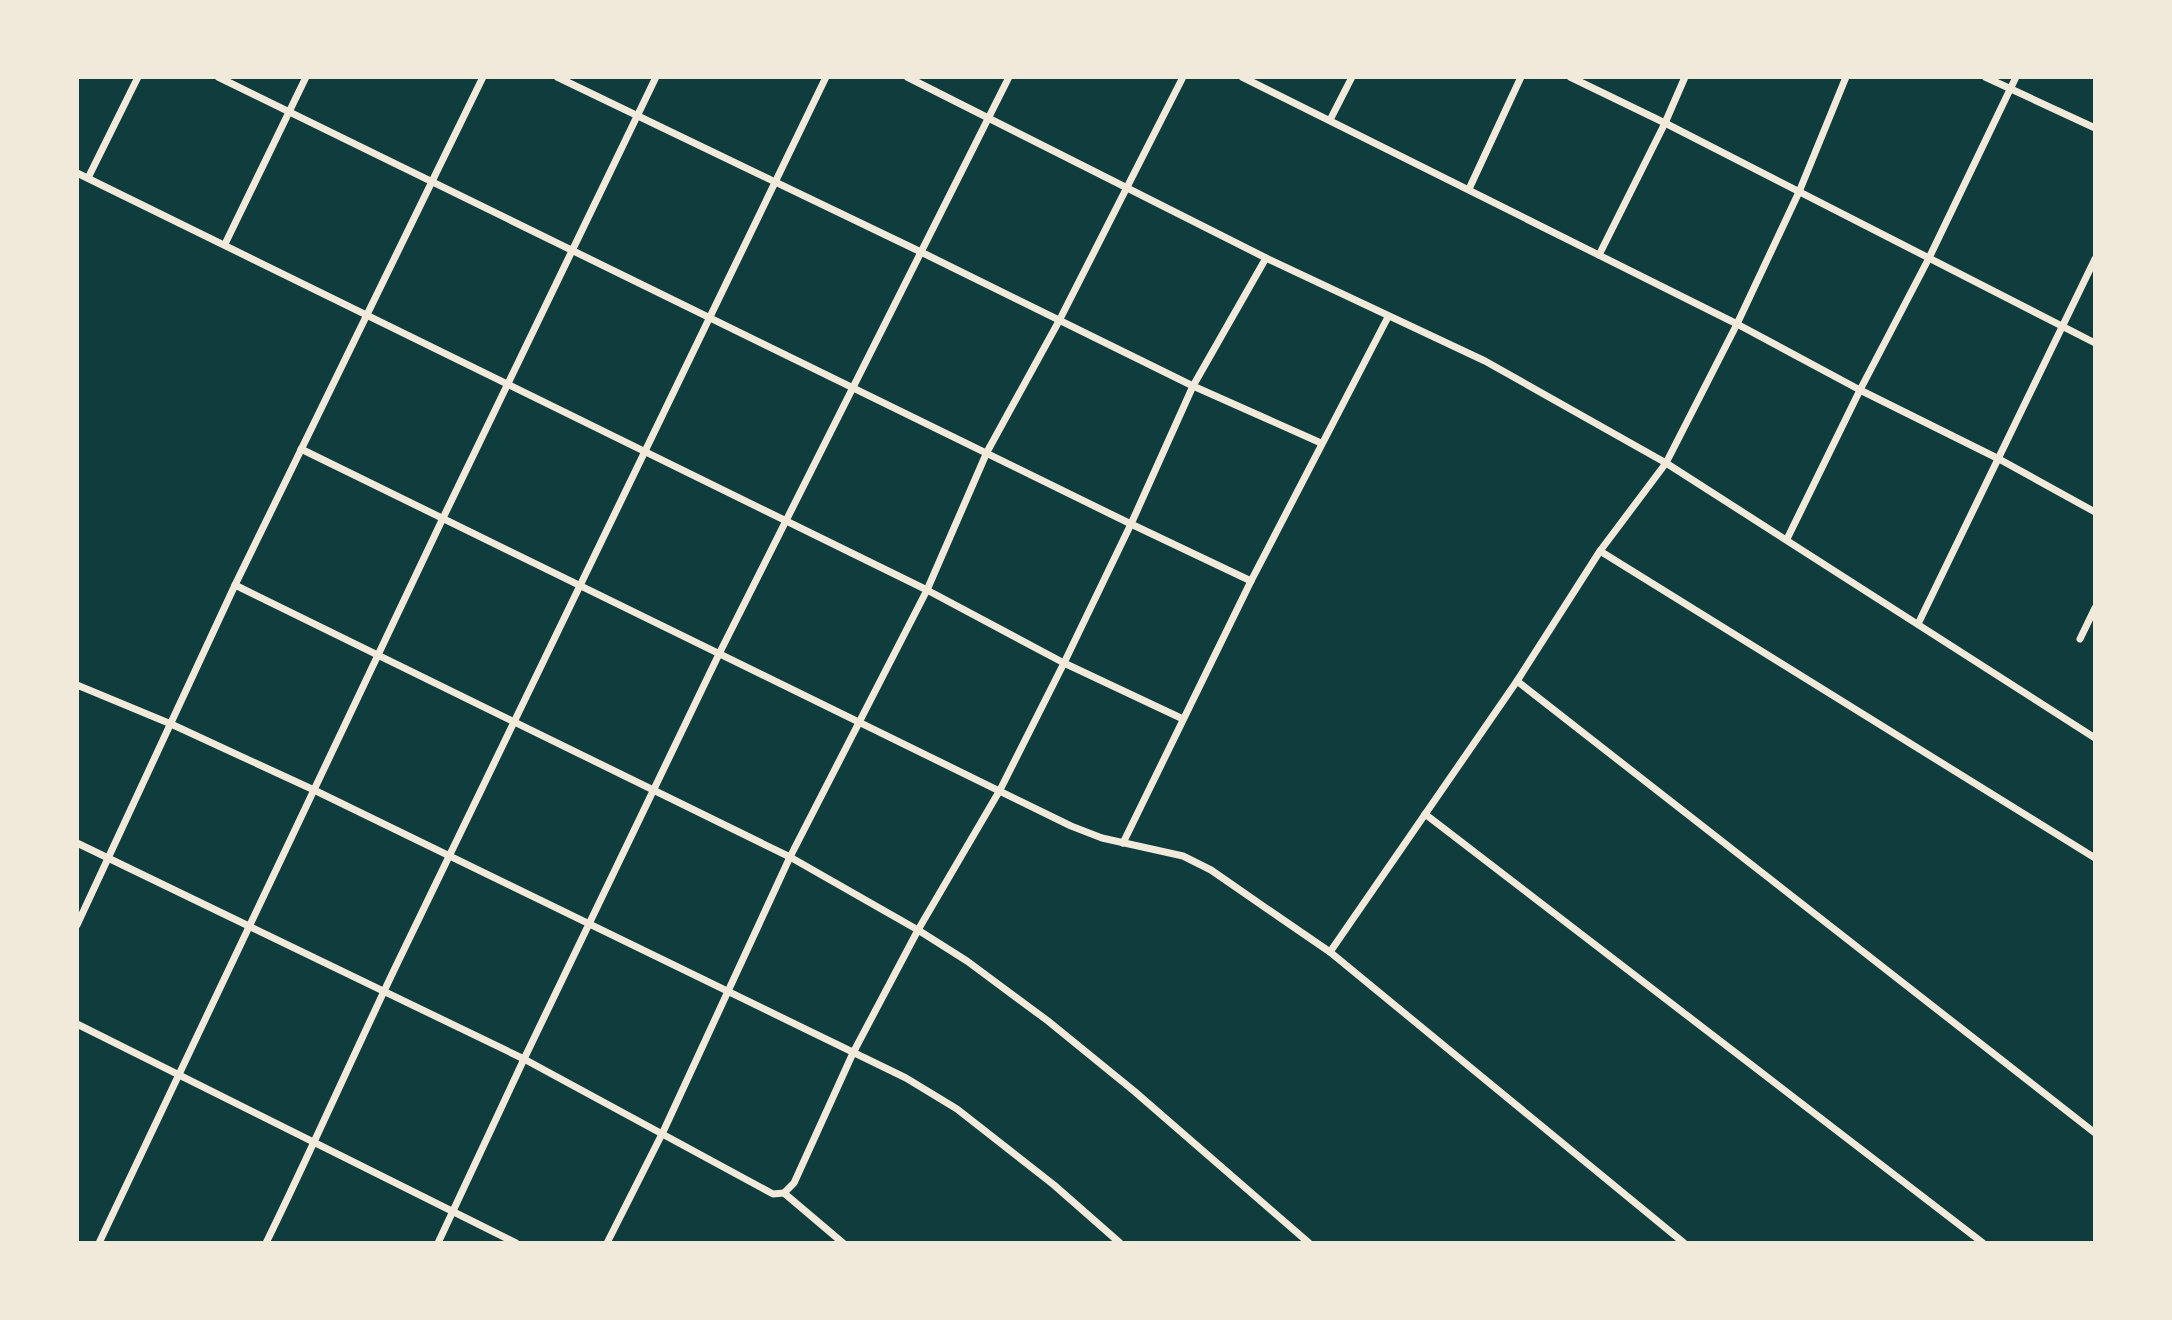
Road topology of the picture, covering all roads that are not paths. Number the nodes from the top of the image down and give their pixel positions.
1 (138, 77) edge
2 (218, 77) edge
3 (306, 77) edge
4 (483, 77) edge
5 (557, 77) edge
6 (656, 77) edge
7 (826, 77) edge
8 (907, 77) edge
9 (1009, 77) edge
10 (1183, 77) edge
11 (1242, 77) edge
12 (1352, 77) edge
13 (1521, 77) edge
14 (1570, 77) edge
15 (1685, 77) edge
16 (1846, 77) edge
17 (1985, 77) edge
18 (2016, 77) edge
19 (2010, 89) junction
20 (289, 112) junction
21 (638, 116) junction
22 (989, 118) junction
23 (1330, 120) junction
24 (1665, 123) junction
25 (2095, 128) edge
26 (77, 173) edge
27 (88, 178) junction
28 (432, 181) junction
29 (775, 182) junction
30 (1127, 189) junction
31 (1469, 190) junction
32 (1799, 191) junction
33 (225, 244) junction
34 (573, 250) junction
35 (921, 252) junction
36 (1599, 255) junction
37 (1266, 258) junction
38 (1929, 258) junction
39 (2095, 259) edge
40 (367, 314) junction
41 (709, 317) junction
42 (1388, 317) junction
43 (1059, 321) junction
44 (1737, 324) junction
45 (2062, 327) junction
46 (2095, 343) edge
47 (508, 384) junction
48 (1193, 386) junction
49 (853, 387) junction
50 (1860, 390) junction
51 (1321, 443) junction
52 (301, 449) junction
53 (643, 451) junction
54 (987, 452) junction
55 (1999, 459) junction
56 (1666, 463) junction
57 (2095, 512) edge
58 (443, 518) junction
59 (785, 521) junction
60 (1131, 524) junction
61 (1787, 539) junction
62 (1600, 551) junction
63 (1251, 581) junction
64 (578, 584) junction
65 (235, 585) junction
66 (927, 590) junction
67 (2095, 608) edge
68 (1918, 624) junction
69 (2080, 639) dead end
70 (719, 654) junction
71 (378, 655) junction
72 (1064, 663) junction
73 (1517, 681) junction
74 (77, 685) edge
75 (1182, 719) junction
76 (513, 722) junction
77 (860, 722) junction
78 (171, 724) junction
79 (2095, 738) edge
80 (314, 790) junction
81 (1000, 790) junction
82 (652, 791) junction
83 (1425, 814) junction
84 (77, 843) edge
85 (1123, 843) junction
86 (449, 855) junction
87 (108, 857) junction
88 (790, 857) junction
89 (2095, 858) edge
90 (589, 923) junction
91 (77, 925) edge
92 (249, 927) junction
93 (918, 930) junction
94 (1330, 952) junction
95 (384, 991) junction
96 (728, 991) junction
97 (77, 1024) edge
98 (853, 1053) junction
99 (524, 1059) junction
100 (179, 1075) junction
101 (663, 1132) junction
102 (2095, 1133) edge
103 (316, 1142) junction
104 (784, 1194) junction
105 (453, 1212) junction
106 (99, 1243) edge
107 (266, 1243) edge
108 (438, 1243) edge
109 (516, 1243) edge
110 (607, 1243) edge
111 (843, 1243) edge
112 (1120, 1243) edge
113 (1309, 1243) edge
114 (1684, 1243) edge
115 (1983, 1243) edge

1 - 27 street
2 - 20 street
3 - 20 street
4 - 28 street
5 - 21 street
6 - 21 street
7 - 29 street
8 - 22 street
9 - 22 street
10 - 30 street
11 - 23 street
12 - 23 street
13 - 31 street
14 - 24 street
15 - 24 street
16 - 32 street
17 - 19 street
18 - 19 street
19 - 25 street
19 - 38 street
20 - 28 street
20 - 33 street
21 - 29 street
21 - 34 street
22 - 30 street
22 - 35 street
23 - 31 street
24 - 32 street
24 - 36 street
26 - 27 street
27 - 33 street
28 - 34 street
28 - 40 street
29 - 35 street
29 - 41 street
30 - 37 street
30 - 43 street
31 - 36 street
32 - 38 street
32 - 44 street
33 - 40 street
34 - 41 street
34 - 47 street
35 - 43 street
35 - 49 street
36 - 44 street
37 - 42 street
37 - 48 street
38 - 45 street
38 - 50 street
39 - 45 street
40 - 47 street
40 - 52 street
41 - 49 street
41 - 53 street
42 - 51 street
42 - 56 street
43 - 48 street
43 - 54 street
44 - 50 street
44 - 56 street
45 - 46 street
45 - 55 street
47 - 53 street
47 - 58 street
48 - 51 street
48 - 60 street
49 - 54 street
49 - 59 street
50 - 55 street
50 - 61 street
51 - 63 street
52 - 58 street
52 - 65 street
53 - 59 street
53 - 64 street
54 - 60 street
54 - 66 street
55 - 57 street
55 - 68 street
56 - 61 street
56 - 62 street
58 - 64 street
58 - 71 street
59 - 66 street
59 - 70 street
60 - 63 street
60 - 72 street
61 - 68 street
62 - 73 street
62 - 89 street
63 - 75 street
64 - 70 street
64 - 76 street
65 - 71 street
65 - 78 street
66 - 72 street
66 - 77 street
67 - 69 street
68 - 79 street
70 - 77 street
70 - 82 street
71 - 76 street
71 - 80 street
72 - 75 street
72 - 81 street
73 - 83 street
73 - 102 street
74 - 78 street
75 - 85 street
76 - 82 street
76 - 86 street
77 - 81 street
77 - 88 street
78 - 80 street
78 - 87 street
80 - 86 street
80 - 92 street
81 - 85 street
81 - 93 street
82 - 88 street
82 - 90 street
83 - 94 street
83 - 115 street
84 - 87 street
85 - 94 street
86 - 90 street
86 - 95 street
87 - 91 street
87 - 92 street
88 - 93 street
88 - 96 street
90 - 96 street
90 - 99 street
92 - 95 street
92 - 100 street
93 - 98 street
93 - 113 street
94 - 114 street
95 - 99 street
95 - 103 street
96 - 98 street
96 - 101 street
97 - 100 street
98 - 104 street
98 - 112 street
99 - 101 street
99 - 105 street
100 - 103 street
100 - 106 street
101 - 104 street
101 - 110 street
103 - 105 street
103 - 107 street
104 - 111 street
105 - 108 street
105 - 109 street

